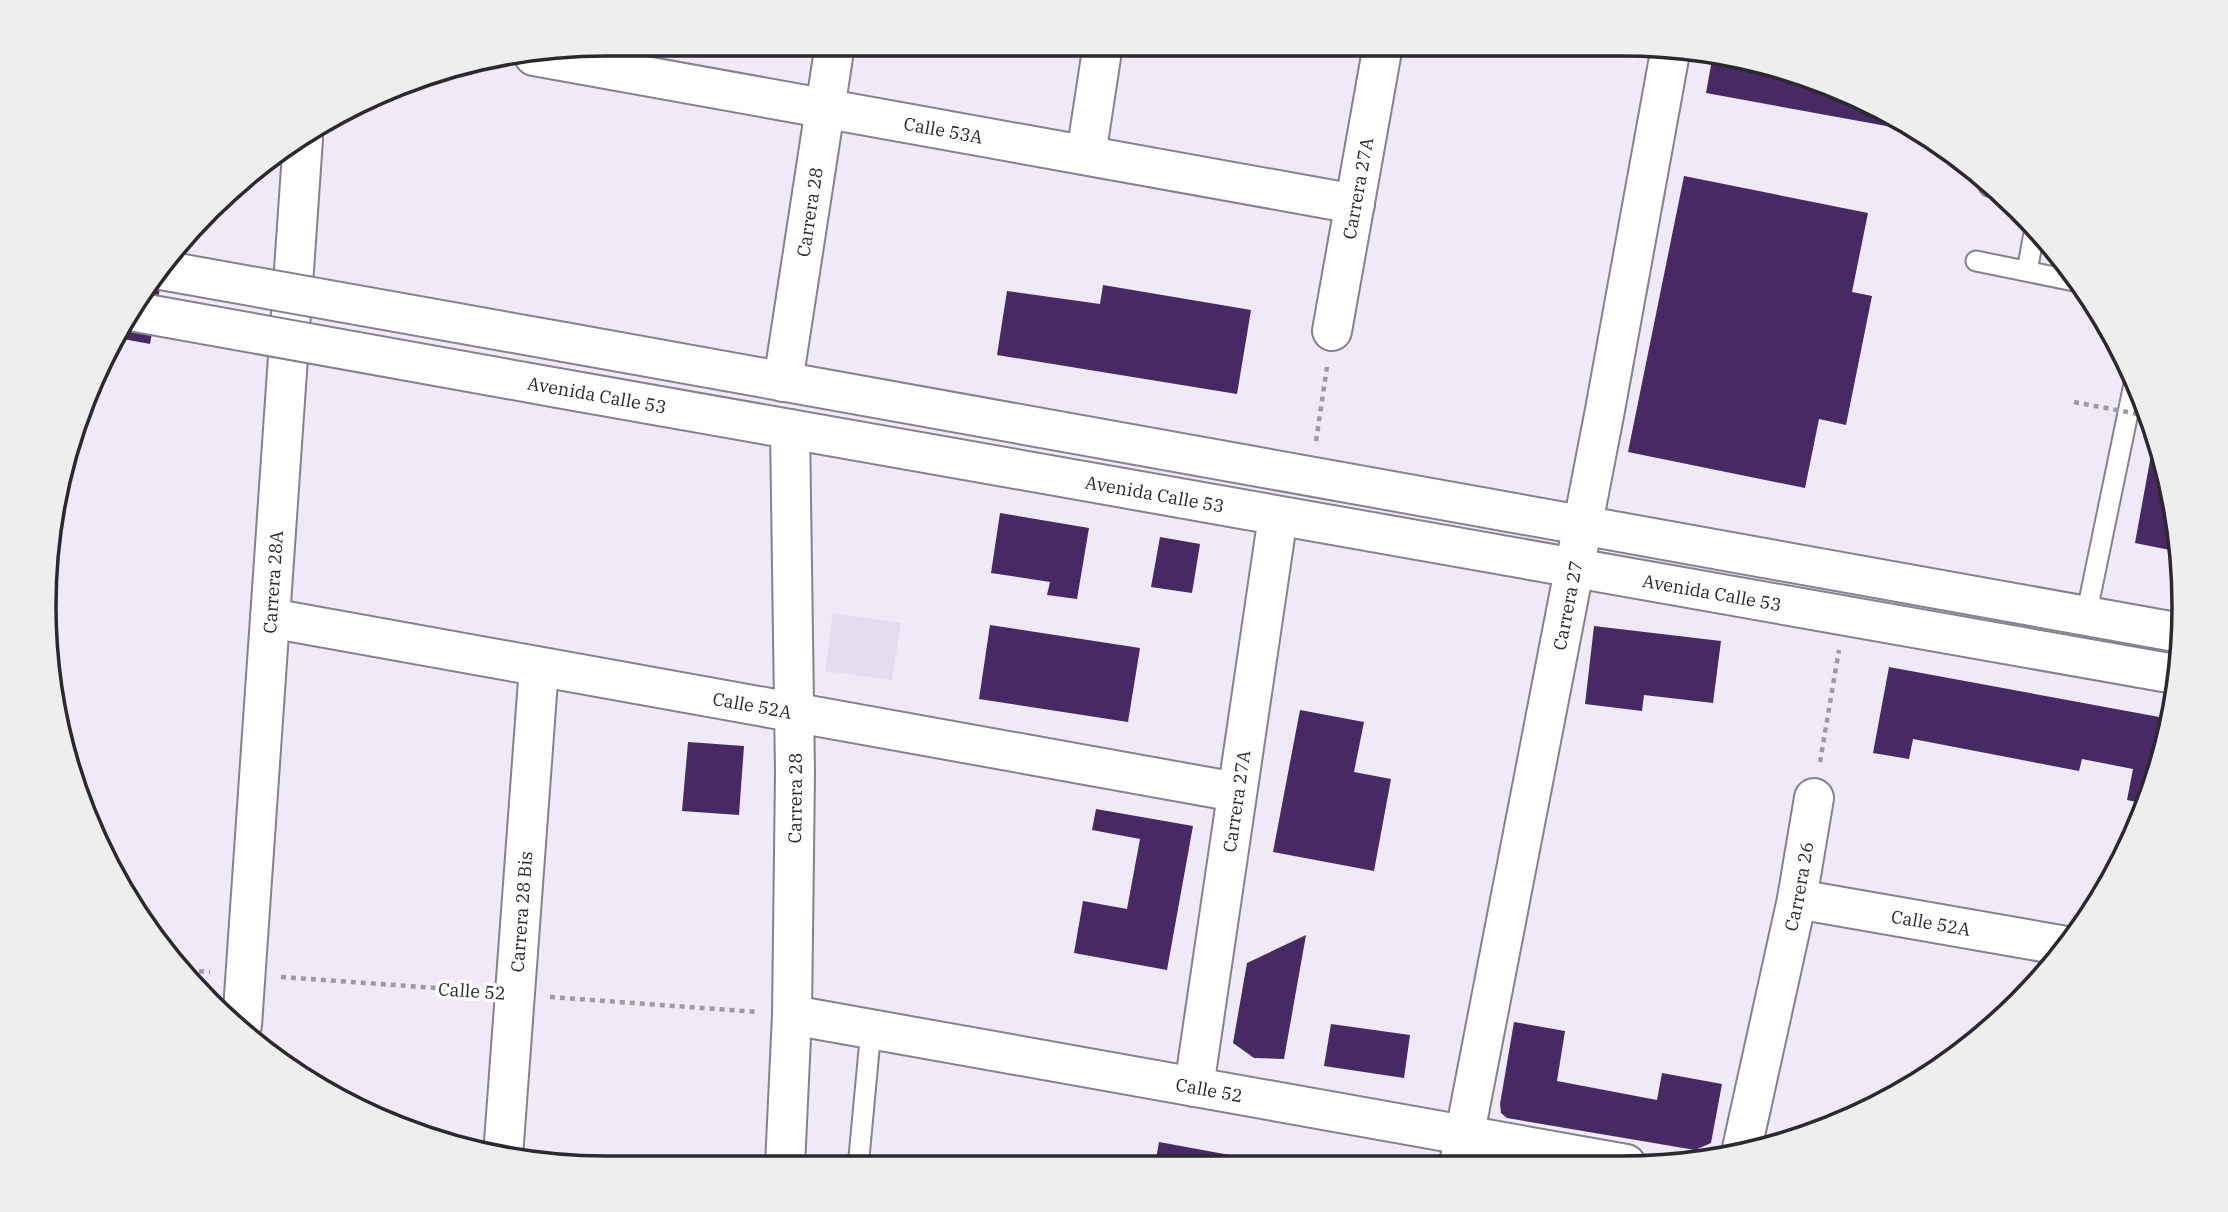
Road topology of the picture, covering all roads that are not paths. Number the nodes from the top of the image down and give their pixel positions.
1 (833, 56) edge
2 (1101, 56) edge
3 (1381, 56) edge
4 (564, 58) edge
5 (1669, 58) edge
6 (825, 106) junction
7 (302, 148) edge
8 (1086, 155) junction
9 (1355, 204) junction
10 (2033, 240) edge
11 (1976, 261) dead end
12 (2027, 271) junction
13 (170, 272) edge
14 (2064, 279) edge
15 (141, 313) edge
16 (1332, 331) road end
17 (783, 382) junction
18 (2130, 397) edge
19 (790, 429) junction
20 (1278, 516) junction
21 (1582, 525) junction
22 (1574, 568) junction
23 (2086, 616) junction
24 (270, 618) junction
25 (2171, 631) edge
26 (539, 667) junction
27 (2168, 673) edge
28 (794, 710) junction
29 (1236, 792) junction
30 (1814, 798) road end
31 (1797, 899) junction
32 (2056, 944) edge
33 (779, 1014) junction
34 (242, 1019) edge
35 (871, 1029) junction
36 (1194, 1087) junction
37 (1743, 1142) edge
38 (504, 1146) edge
39 (1462, 1150) edge
40 (785, 1156) edge
41 (859, 1156) edge
42 (1532, 1156) edge

1 - 6 street, Carrera 28
2 - 8 street
3 - 9 street, Carrera 27A
4 - 6 street, Calle 53A
5 - 21 street, Carrera 27
6 - 8 street, Calle 53A
6 - 17 street, Carrera 28
7 - 24 street, Carrera 28A
8 - 9 street, Calle 53A
9 - 16 street, Carrera 27A
10 - 12 lane
11 - 12 lane
12 - 14 lane
13 - 17 street, bridge
15 - 19 street, Avenida Calle 53, bridge
17 - 21 street
18 - 23 lane
19 - 20 street, Avenida Calle 53
19 - 28 street, Carrera 28
20 - 22 street, Avenida Calle 53
20 - 29 street, Carrera 27A
21 - 22 street, Carrera 27
21 - 23 street
22 - 27 street, Avenida Calle 53
22 - 39 street, Carrera 27
23 - 25 street
24 - 26 street, Calle 52A
24 - 34 street, Carrera 28A
26 - 28 street, Calle 52A
26 - 38 street, Carrera 28 Bis
28 - 29 street, Calle 52A
28 - 33 street, Carrera 28
29 - 36 street, Carrera 27A
30 - 31 street, Carrera 26
31 - 32 street, Calle 52A
31 - 37 street, Carrera 26
33 - 35 street, Calle 52
33 - 40 street, Carrera 28
35 - 36 street, Calle 52
35 - 41 lane
36 - 39 street, Calle 52
39 - 42 street, Calle 52

